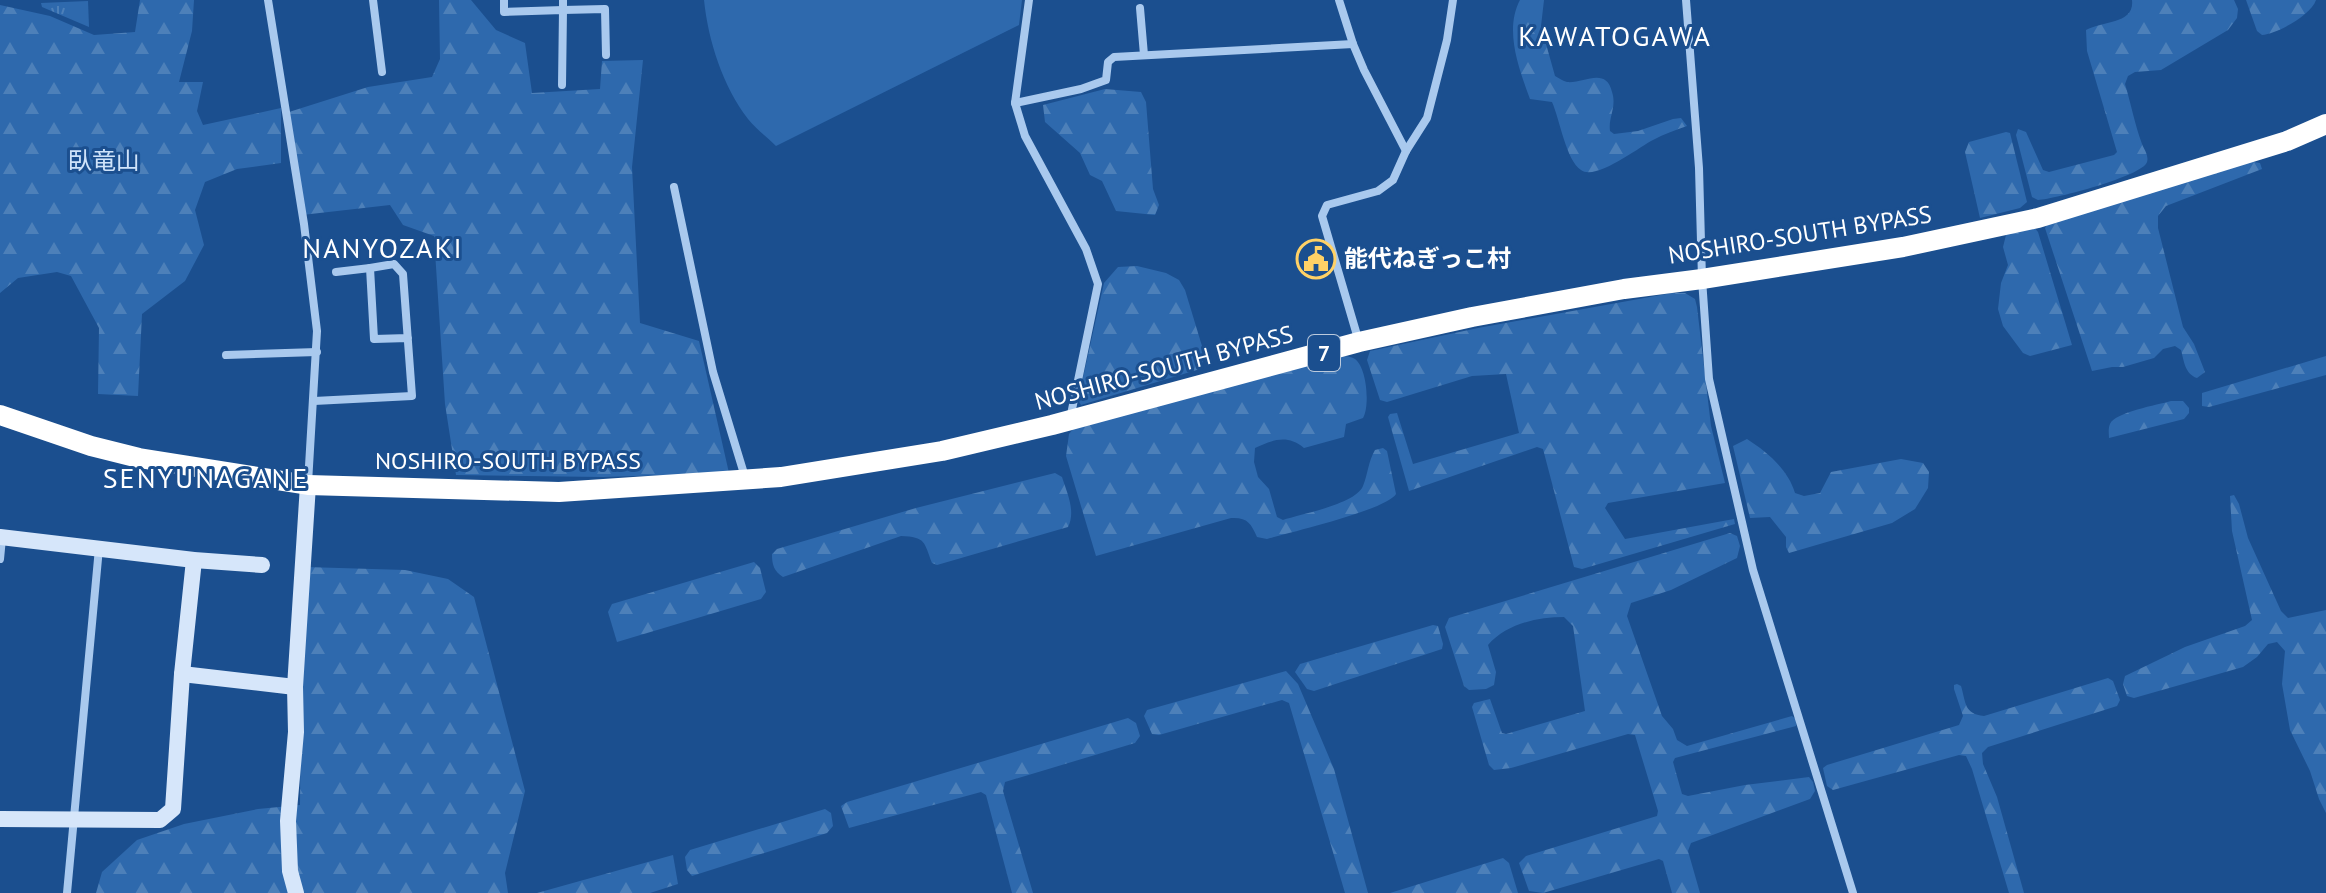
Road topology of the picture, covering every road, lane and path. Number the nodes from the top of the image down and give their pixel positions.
1 (268, 0) edge
2 (373, 0) edge
3 (504, 0) edge
4 (1029, 0) edge
5 (1339, 0) edge
6 (1453, 0) edge
7 (1686, 0) edge
8 (563, 5) edge
9 (1140, 8) dead end
10 (1353, 44) junction
11 (606, 55) dead end
12 (1144, 55) junction
13 (382, 72) dead end
14 (562, 85) dead end
15 (1015, 103) junction
16 (2326, 124) edge
17 (1406, 151) junction
18 (674, 187) dead end
19 (370, 268) junction
20 (336, 272) dead end
21 (1702, 279) junction
22 (408, 338) junction
23 (1359, 342) junction
24 (317, 352) junction
25 (226, 355) dead end
26 (314, 401) junction
27 (0, 415) edge
28 (1069, 420) junction
29 (746, 480) junction
30 (308, 485) junction
31 (1, 537) edge
32 (99, 548) junction
33 (0, 559) edge
34 (194, 560) junction
35 (262, 565) dead end
36 (182, 674) junction
37 (295, 687) junction
38 (0, 819) edge
39 (74, 821) junction
40 (67, 893) edge
41 (296, 893) edge
42 (1853, 893) edge

1 - 24 street
2 - 13 street
3 - 8 street
4 - 15 street
5 - 10 street
6 - 17 street
7 - 21 street
8 - 11 street
8 - 14 street
9 - 12 street
10 - 12 street
10 - 17 street
12 - 15 street
15 - 28 street
16 - 21 highway, NOSHIRO-SOUTH BYPASS / 7
17 - 23 street
18 - 29 street
19 - 20 street
19 - 22 street
19 - 22 street
21 - 23 highway, NOSHIRO-SOUTH BYPASS / 7
21 - 42 street
22 - 26 street
23 - 28 highway, NOSHIRO-SOUTH BYPASS / 7
24 - 25 street
24 - 26 street
26 - 30 street
27 - 30 highway, NOSHIRO-SOUTH BYPASS / 7
28 - 29 highway, NOSHIRO-SOUTH BYPASS / 7
29 - 30 highway, NOSHIRO-SOUTH BYPASS / 7
30 - 37 street
31 - 32 street
31 - 33 street
32 - 34 street
32 - 39 street
34 - 35 street
34 - 36 street
36 - 37 street
36 - 39 street
37 - 41 street
38 - 39 street
39 - 40 street

